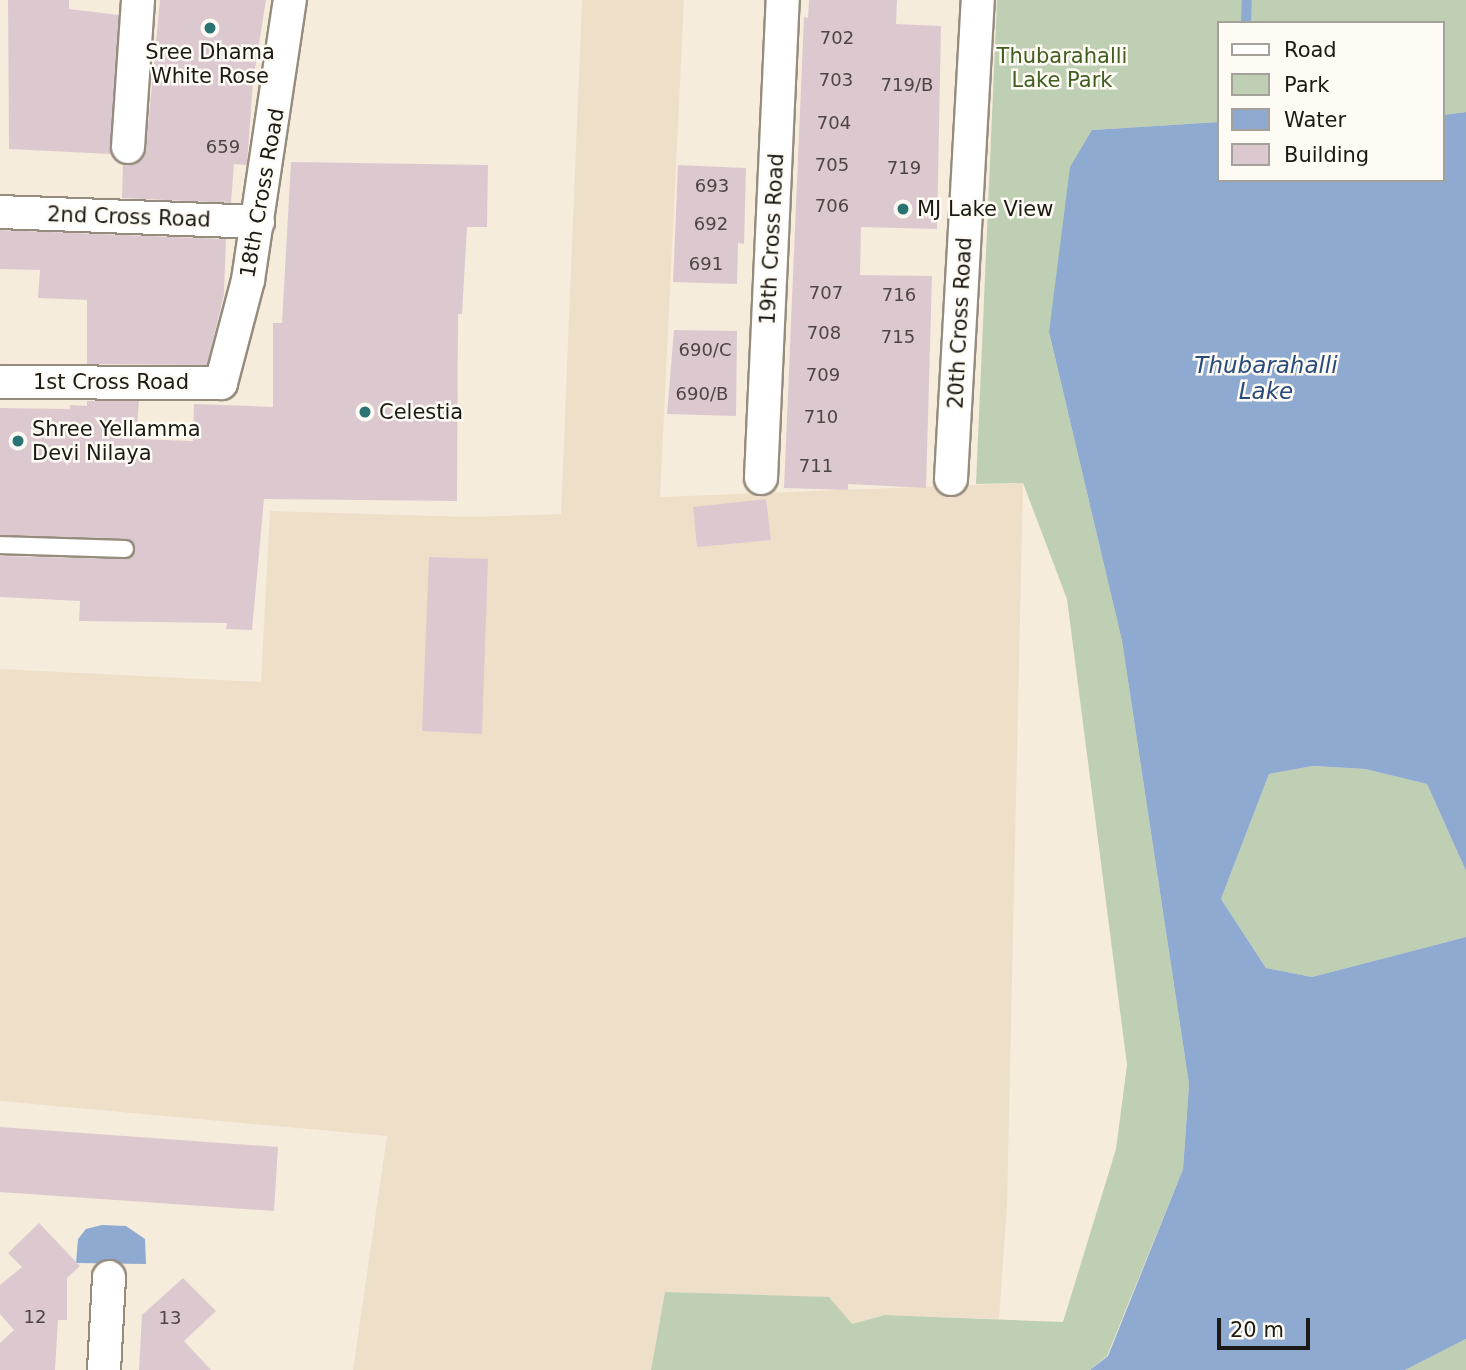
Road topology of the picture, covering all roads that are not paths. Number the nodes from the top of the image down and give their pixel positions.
1 (138, 0) edge
2 (290, 0) edge
3 (783, 0) edge
4 (978, 0) edge
5 (128, 147) dead end
6 (0, 212) edge
7 (258, 222) junction
8 (0, 382) edge
9 (221, 383) joint
10 (761, 478) dead end
11 (951, 479) dead end
12 (0, 545) edge
13 (125, 549) dead end
14 (109, 1277) dead end
15 (104, 1370) edge

1 - 5 street
2 - 7 street, 18th Cross Road
3 - 10 street, 19th Cross Road
4 - 11 street, 20th Cross Road
6 - 7 street, 2nd Cross Road
7 - 9 street, 18th Cross Road
8 - 9 street, 1st Cross Road
12 - 13 lane
14 - 15 street

